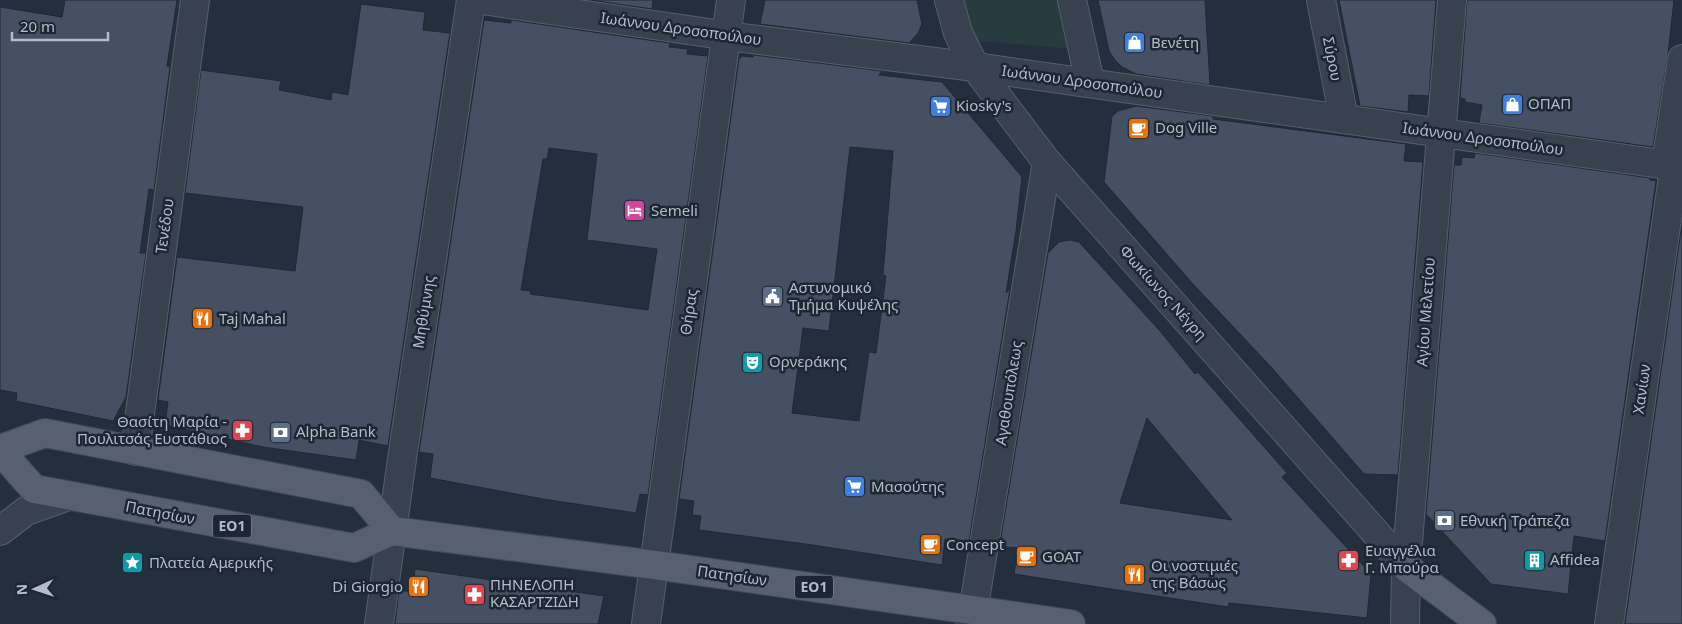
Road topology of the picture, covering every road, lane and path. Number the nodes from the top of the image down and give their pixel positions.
1 (195, 0) edge
2 (471, 0) edge
3 (482, 0) edge
4 (731, 0) edge
5 (949, 0) edge
6 (1072, 0) edge
7 (1321, 0) edge
8 (1452, 0) edge
9 (726, 35) junction
10 (1682, 59) edge
11 (975, 67) junction
12 (1090, 83) junction
13 (1344, 119) junction
14 (1441, 133) junction
15 (1047, 162) junction
16 (1674, 163) edge
17 (0, 450) edge
18 (135, 451) junction
19 (68, 496) junction
20 (0, 531) edge
21 (392, 531) junction
22 (655, 565) junction
23 (1406, 566) junction
24 (973, 617) edge
25 (379, 624) edge
26 (646, 624) edge
27 (1071, 624) edge
28 (1404, 624) edge
29 (1482, 624) edge
30 (1609, 624) edge

1 - 18 street, Τενέδου
2 - 21 street, Μηθύμνης
3 - 9 street, Ιωάννου Δροσοπούλου
4 - 9 street, Θήρας
5 - 11 street, Φωκίωνος Νέγρη
6 - 12 street
7 - 13 street, Σύρου
8 - 14 street, Αγίου Μελετίου
9 - 11 street, Ιωάννου Δροσοπούλου
9 - 22 street, Θήρας
10 - 16 street, Χανίων
11 - 12 street, Ιωάννου Δροσοπούλου
11 - 15 street, Φωκίωνος Νέγρη
12 - 13 street, Ιωάννου Δροσοπούλου
13 - 14 street, Ιωάννου Δροσοπούλου
14 - 16 street, Ιωάννου Δροσοπούλου
14 - 23 street, Αγίου Μελετίου
15 - 23 street, Φωκίωνος Νέγρη
15 - 24 street, Αγαθουπόλεως
16 - 30 street, Χανίων
17 - 18 main road, Πατησίων / ΕΟ1
17 - 19 main road, Πατησίων / ΕΟ1
18 - 21 main road, Πατησίων / ΕΟ1
19 - 20 street
19 - 21 main road, Πατησίων / ΕΟ1
21 - 22 main road, Πατησίων / ΕΟ1
21 - 25 street, Μηθύμνης
22 - 24 main road, Πατησίων / ΕΟ1
22 - 26 street, Θήρας
23 - 28 street, Αγίου Μελετίου
23 - 29 main road
24 - 27 main road, Πατησίων / ΕΟ1

